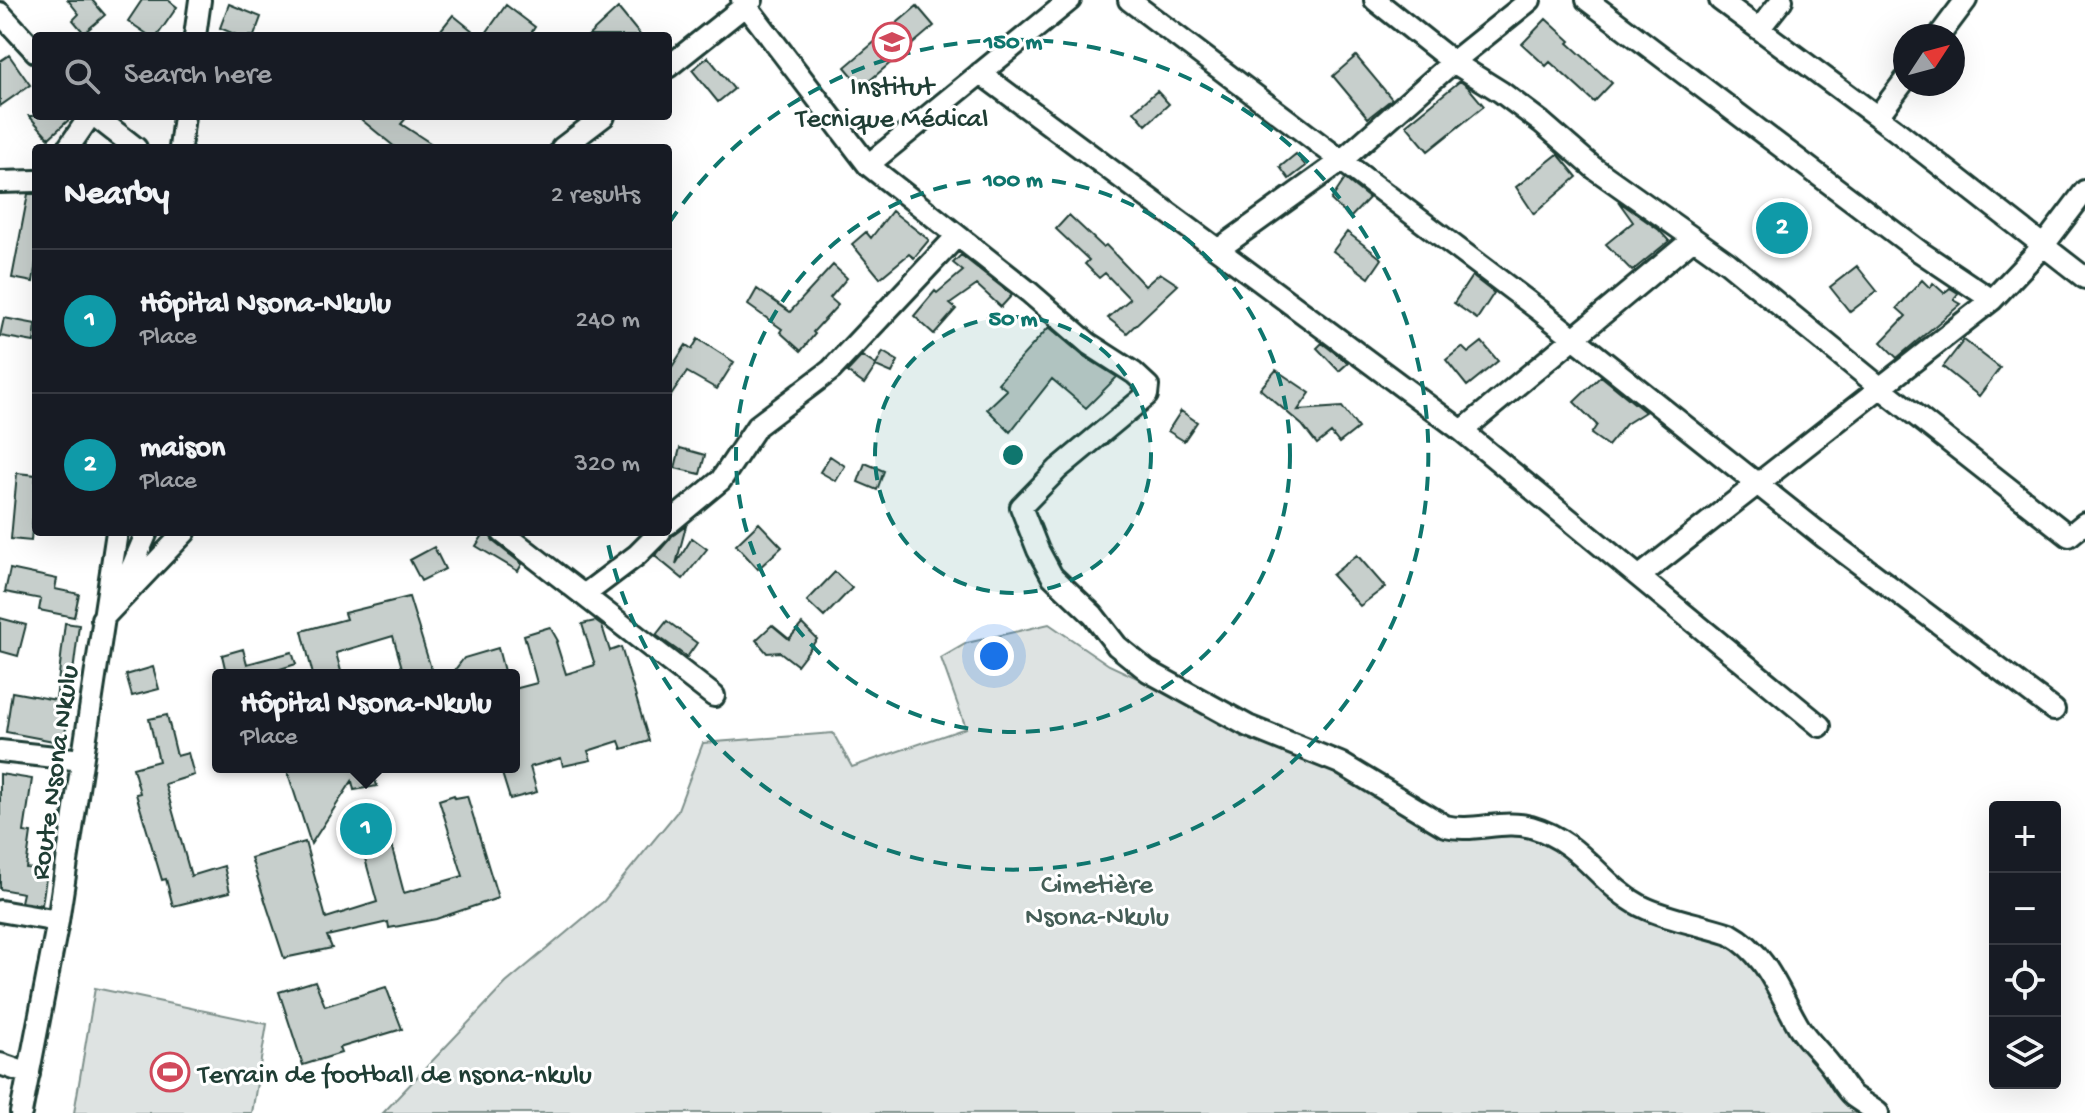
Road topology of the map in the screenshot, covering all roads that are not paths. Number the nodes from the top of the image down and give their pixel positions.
1 (200, 0) edge
2 (1070, 0) edge
3 (1129, 0) edge
4 (1375, 0) edge
5 (1530, 0) edge
6 (1587, 0) edge
7 (1720, 0) edge
8 (1782, 0) edge
9 (1966, 0) edge
10 (746, 2) edge
11 (0, 13) edge
12 (1948, 24) edge
13 (1759, 29) junction
14 (196, 32) edge
15 (32, 48) edge
16 (1453, 62) junction
17 (672, 64) edge
18 (980, 73) junction
19 (1893, 96) edge
20 (1878, 116) junction
21 (89, 120) edge
22 (98, 120) edge
23 (184, 120) edge
24 (599, 120) edge
25 (71, 144) edge
26 (130, 144) edge
27 (180, 144) edge
28 (567, 144) edge
29 (1341, 161) junction
30 (868, 165) junction
31 (32, 181) edge
32 (0, 182) edge
33 (2085, 191) edge
34 (956, 237) junction
35 (1693, 239) junction
36 (2044, 245) junction
37 (1219, 249) junction
38 (2085, 278) edge
39 (1992, 300) junction
40 (1574, 338) junction
41 (1881, 388) junction
42 (1462, 431) junction
43 (1757, 484) junction
44 (672, 520) edge
45 (2085, 523) edge
46 (116, 536) edge
47 (145, 536) edge
48 (181, 536) edge
49 (507, 536) edge
50 (656, 536) edge
51 (1640, 576) junction
52 (126, 594) junction
53 (584, 595) junction
54 (102, 619) junction
55 (714, 696) dead end
56 (2054, 710) dead end
57 (1820, 726) dead end
58 (0, 751) edge
59 (82, 760) junction
60 (0, 911) edge
61 (58, 921) junction
62 (0, 1064) edge
63 (29, 1074) junction
64 (21, 1113) edge
65 (1878, 1113) edge

1 - 14 street
2 - 18 street
3 - 29 street
4 - 16 street
5 - 16 street
6 - 39 street
7 - 13 street
8 - 13 street
9 - 12 street
10 - 17 street
10 - 30 street
11 - 15 street
13 - 20 street
16 - 29 street
16 - 35 street
18 - 30 street
18 - 37 street
19 - 20 street
20 - 36 street
21 - 25 street
22 - 26 street
23 - 27 street
24 - 28 street
29 - 37 street
29 - 40 street
30 - 34 street
31 - 32 street
33 - 36 street
34 - 44 street
34 - 65 street
35 - 40 street
35 - 41 street
36 - 38 street
36 - 39 street
37 - 42 street
39 - 41 street
40 - 42 street
40 - 43 street
41 - 43 street
41 - 45 street
42 - 51 street
43 - 51 street
43 - 56 street
46 - 54 street, Route Nsona Nkulu
47 - 52 street
48 - 52 street
49 - 53 street
50 - 53 street
51 - 57 street
52 - 54 street
53 - 55 street
54 - 59 street, Route Nsona Nkulu
58 - 59 street
59 - 61 street, Route Nsona Nkulu
60 - 61 street
61 - 63 street, Route Nsona Nkulu
62 - 63 street
63 - 64 street, Route Nsona Nkulu

